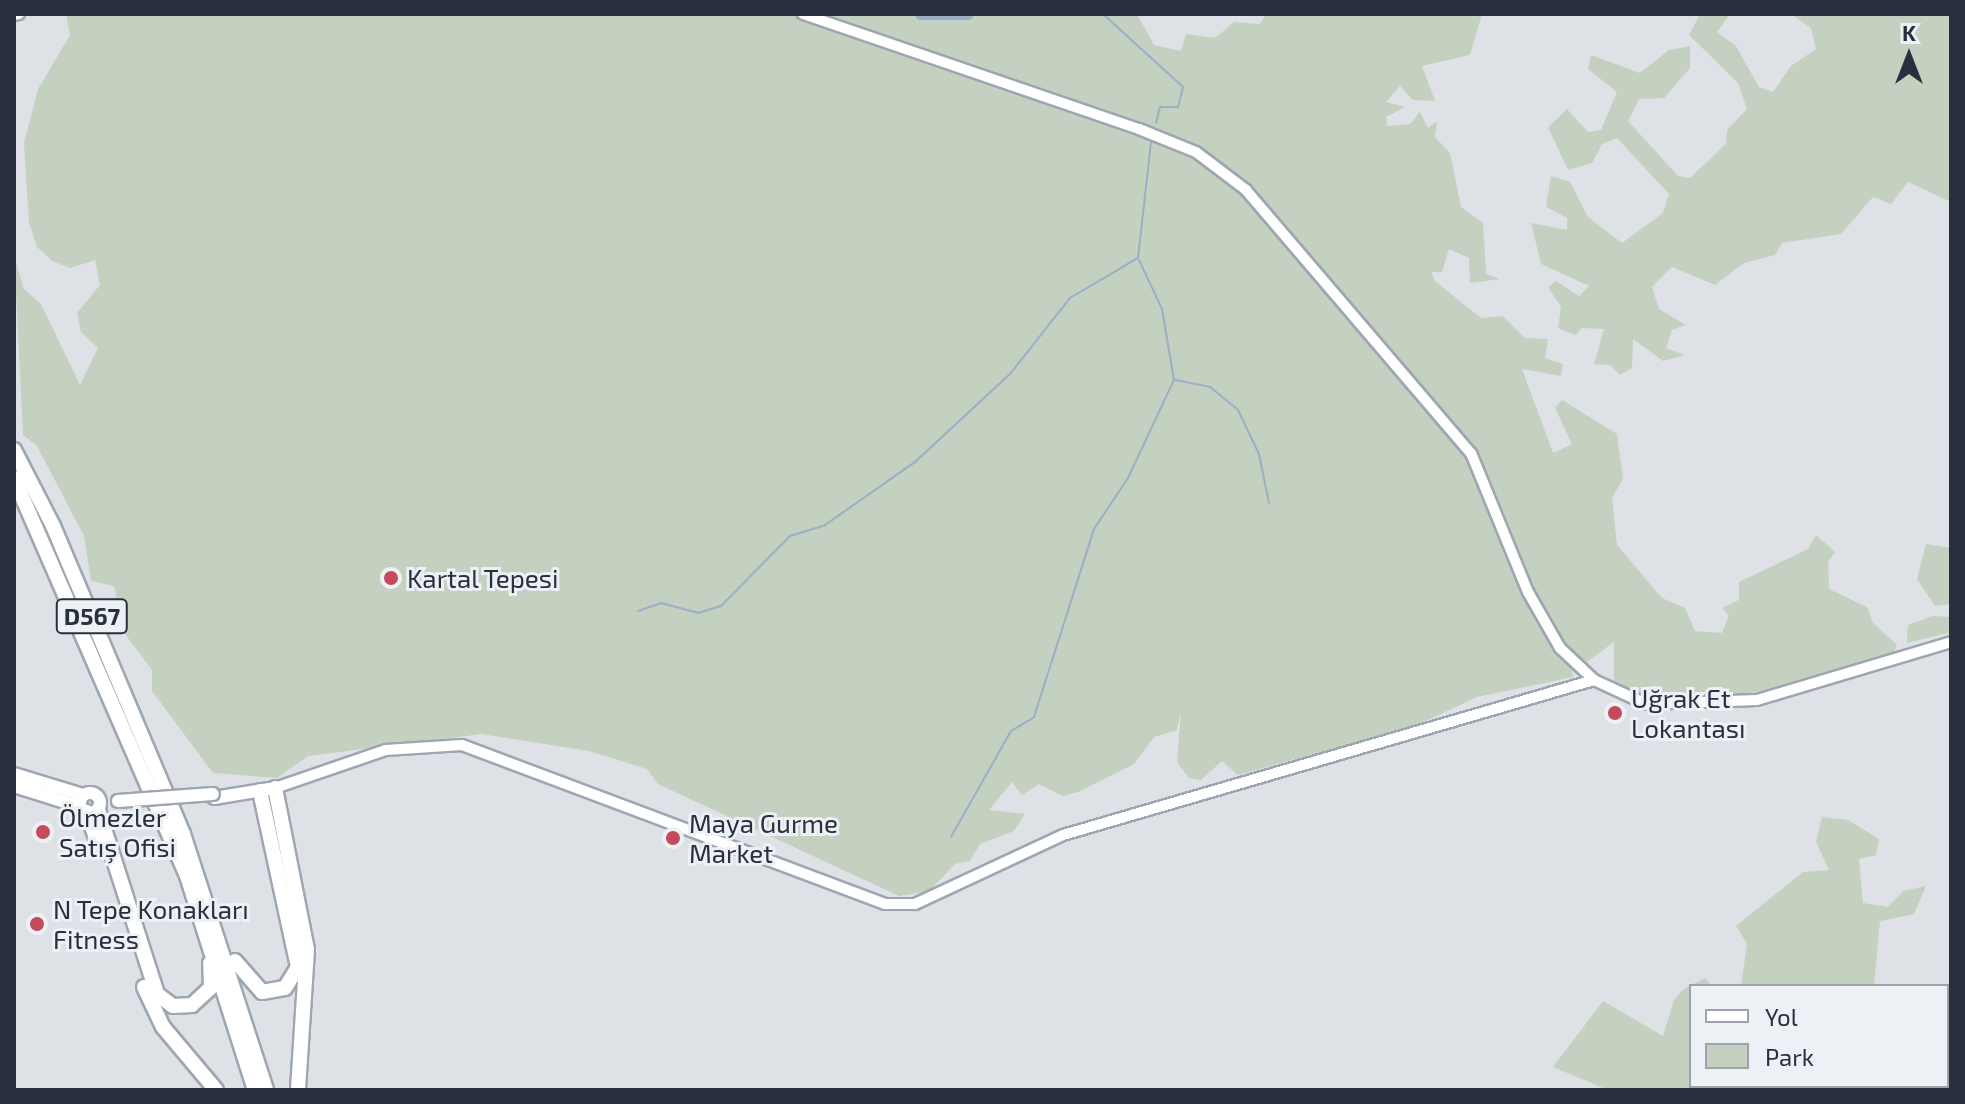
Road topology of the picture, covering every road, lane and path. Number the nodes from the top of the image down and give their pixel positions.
1 (803, 14) edge
2 (14, 450) edge
3 (14, 478) edge
4 (1951, 642) edge
5 (1594, 680) junction
6 (14, 774) edge
7 (14, 786) edge
8 (267, 789) junction
9 (91, 805) junction
10 (209, 921) junction
11 (216, 1090) edge
12 (255, 1090) edge
13 (266, 1090) edge
14 (298, 1090) edge

1 - 5 street
2 - 10 highway, D567
3 - 10 highway, D567
4 - 5 street
5 - 8 street
6 - 9 main road
7 - 9 main road
8 - 9 main road, bridge
8 - 10 highway
8 - 14 highway
9 - 10 highway
9 - 11 highway
10 - 12 highway, D567
10 - 13 highway, D567

